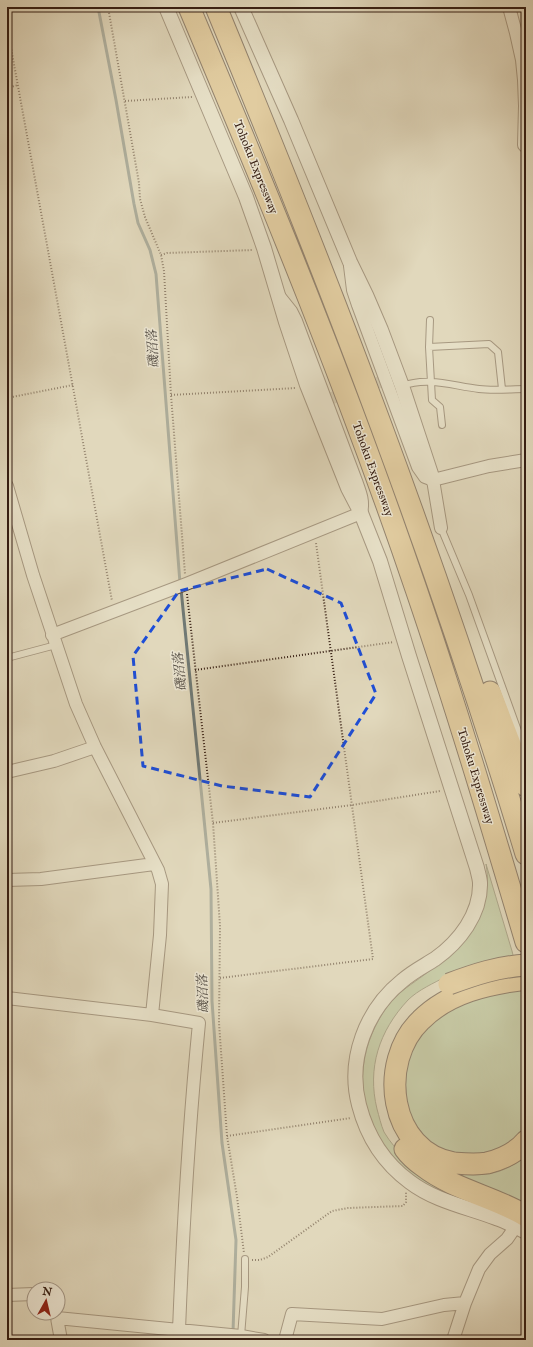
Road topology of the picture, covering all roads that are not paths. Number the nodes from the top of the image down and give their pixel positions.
1 (166, 7) edge
2 (189, 7) edge
3 (216, 7) edge
4 (241, 7) edge
5 (508, 7) edge
6 (526, 147) edge
7 (350, 262) junction
8 (278, 296) junction
9 (430, 320) dead end
10 (429, 347) junction
11 (430, 381) junction
12 (402, 386) junction
13 (502, 389) junction
14 (526, 389) edge
15 (442, 425) dead end
16 (526, 460) edge
17 (433, 480) junction
18 (7, 486) edge
19 (361, 513) junction
20 (416, 521) junction
21 (441, 528) joint
22 (54, 640) junction
23 (7, 658) edge
24 (95, 747) junction
25 (526, 753) edge
26 (7, 772) edge
27 (479, 782) junction
28 (526, 786) edge
29 (526, 854) edge
30 (154, 864) junction
31 (7, 880) edge
32 (526, 942) edge
33 (526, 965) edge
34 (526, 973) edge
35 (526, 979) edge
36 (452, 990) junction
37 (7, 998) edge
38 (152, 1015) junction
39 (526, 1141) edge
40 (523, 1225) edge
41 (244, 1259) road end
42 (7, 1294) edge
43 (26, 1294) edge
44 (465, 1303) junction
45 (66, 1316) edge
46 (56, 1321) edge
47 (179, 1330) junction
48 (236, 1336) edge
49 (61, 1340) edge
50 (264, 1340) edge
51 (285, 1340) edge
52 (453, 1340) edge

1 - 8 street
2 - 27 highway, Tohoku Expressway
3 - 20 highway, Tohoku Expressway
4 - 7 street
5 - 6 street
7 - 12 street
7 - 17 street
8 - 19 street
8 - 19 street
9 - 10 lane
10 - 11 lane
10 - 13 lane
11 - 12 lane
11 - 13 lane
11 - 15 lane
12 - 17 street
13 - 14 lane
16 - 17 street
17 - 21 street
18 - 22 street
19 - 22 street
19 - 40 street
20 - 28 highway
20 - 29 highway, Tohoku Expressway
21 - 25 lane
22 - 23 lane
22 - 24 street
24 - 26 street
24 - 30 street
27 - 32 highway, Tohoku Expressway
27 - 34 highway
30 - 31 street
30 - 38 street
33 - 36 highway, bridge
35 - 36 highway
36 - 39 highway
36 - 40 highway
37 - 38 street
38 - 47 street
40 - 44 street
41 - 48 lane
42 - 43 street
44 - 51 street
44 - 52 street
45 - 47 street
46 - 49 street
47 - 48 street
48 - 50 street

